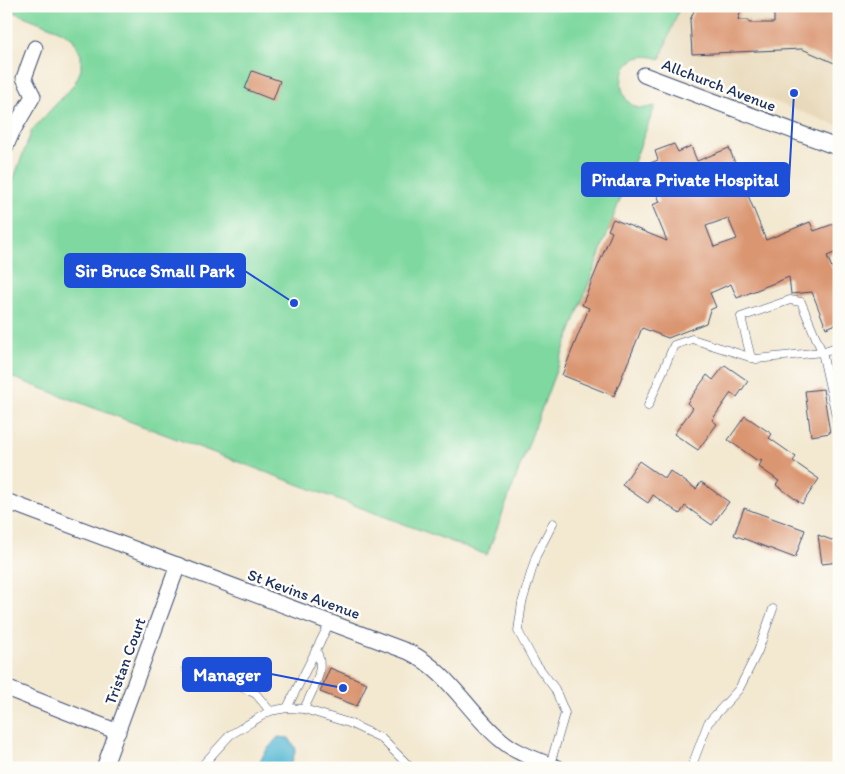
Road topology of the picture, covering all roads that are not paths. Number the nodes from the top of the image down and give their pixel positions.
1 (34, 48) dead end
2 (644, 75) dead end
3 (6, 146) edge
4 (839, 148) edge
5 (839, 346) edge
6 (822, 352) junction
7 (751, 358) junction
8 (648, 406) dead end
9 (839, 429) edge
10 (6, 501) edge
11 (553, 523) dead end
12 (178, 566) junction
13 (773, 609) dead end
14 (330, 622) junction
15 (316, 650) junction
16 (186, 669) dead end
17 (6, 688) edge
18 (287, 708) junction
19 (304, 708) junction
20 (270, 711) junction
21 (118, 732) junction
22 (554, 766) edge
23 (104, 768) edge
24 (200, 768) edge
25 (411, 768) edge
26 (691, 768) edge

1 - 3 street
2 - 4 street, Allchurch Avenue
5 - 6 lane
6 - 7 lane
6 - 7 lane
6 - 9 lane
7 - 8 lane
10 - 12 street, St Kevins Avenue
11 - 22 lane
12 - 14 street, St Kevins Avenue
12 - 21 street, Tristan Court
13 - 26 lane
14 - 15 lane
14 - 22 street, St Kevins Avenue
15 - 18 lane
15 - 19 lane
16 - 20 lane
17 - 21 street
18 - 19 lane
18 - 20 lane
19 - 25 lane
20 - 24 lane
21 - 23 street, Tristan Court

